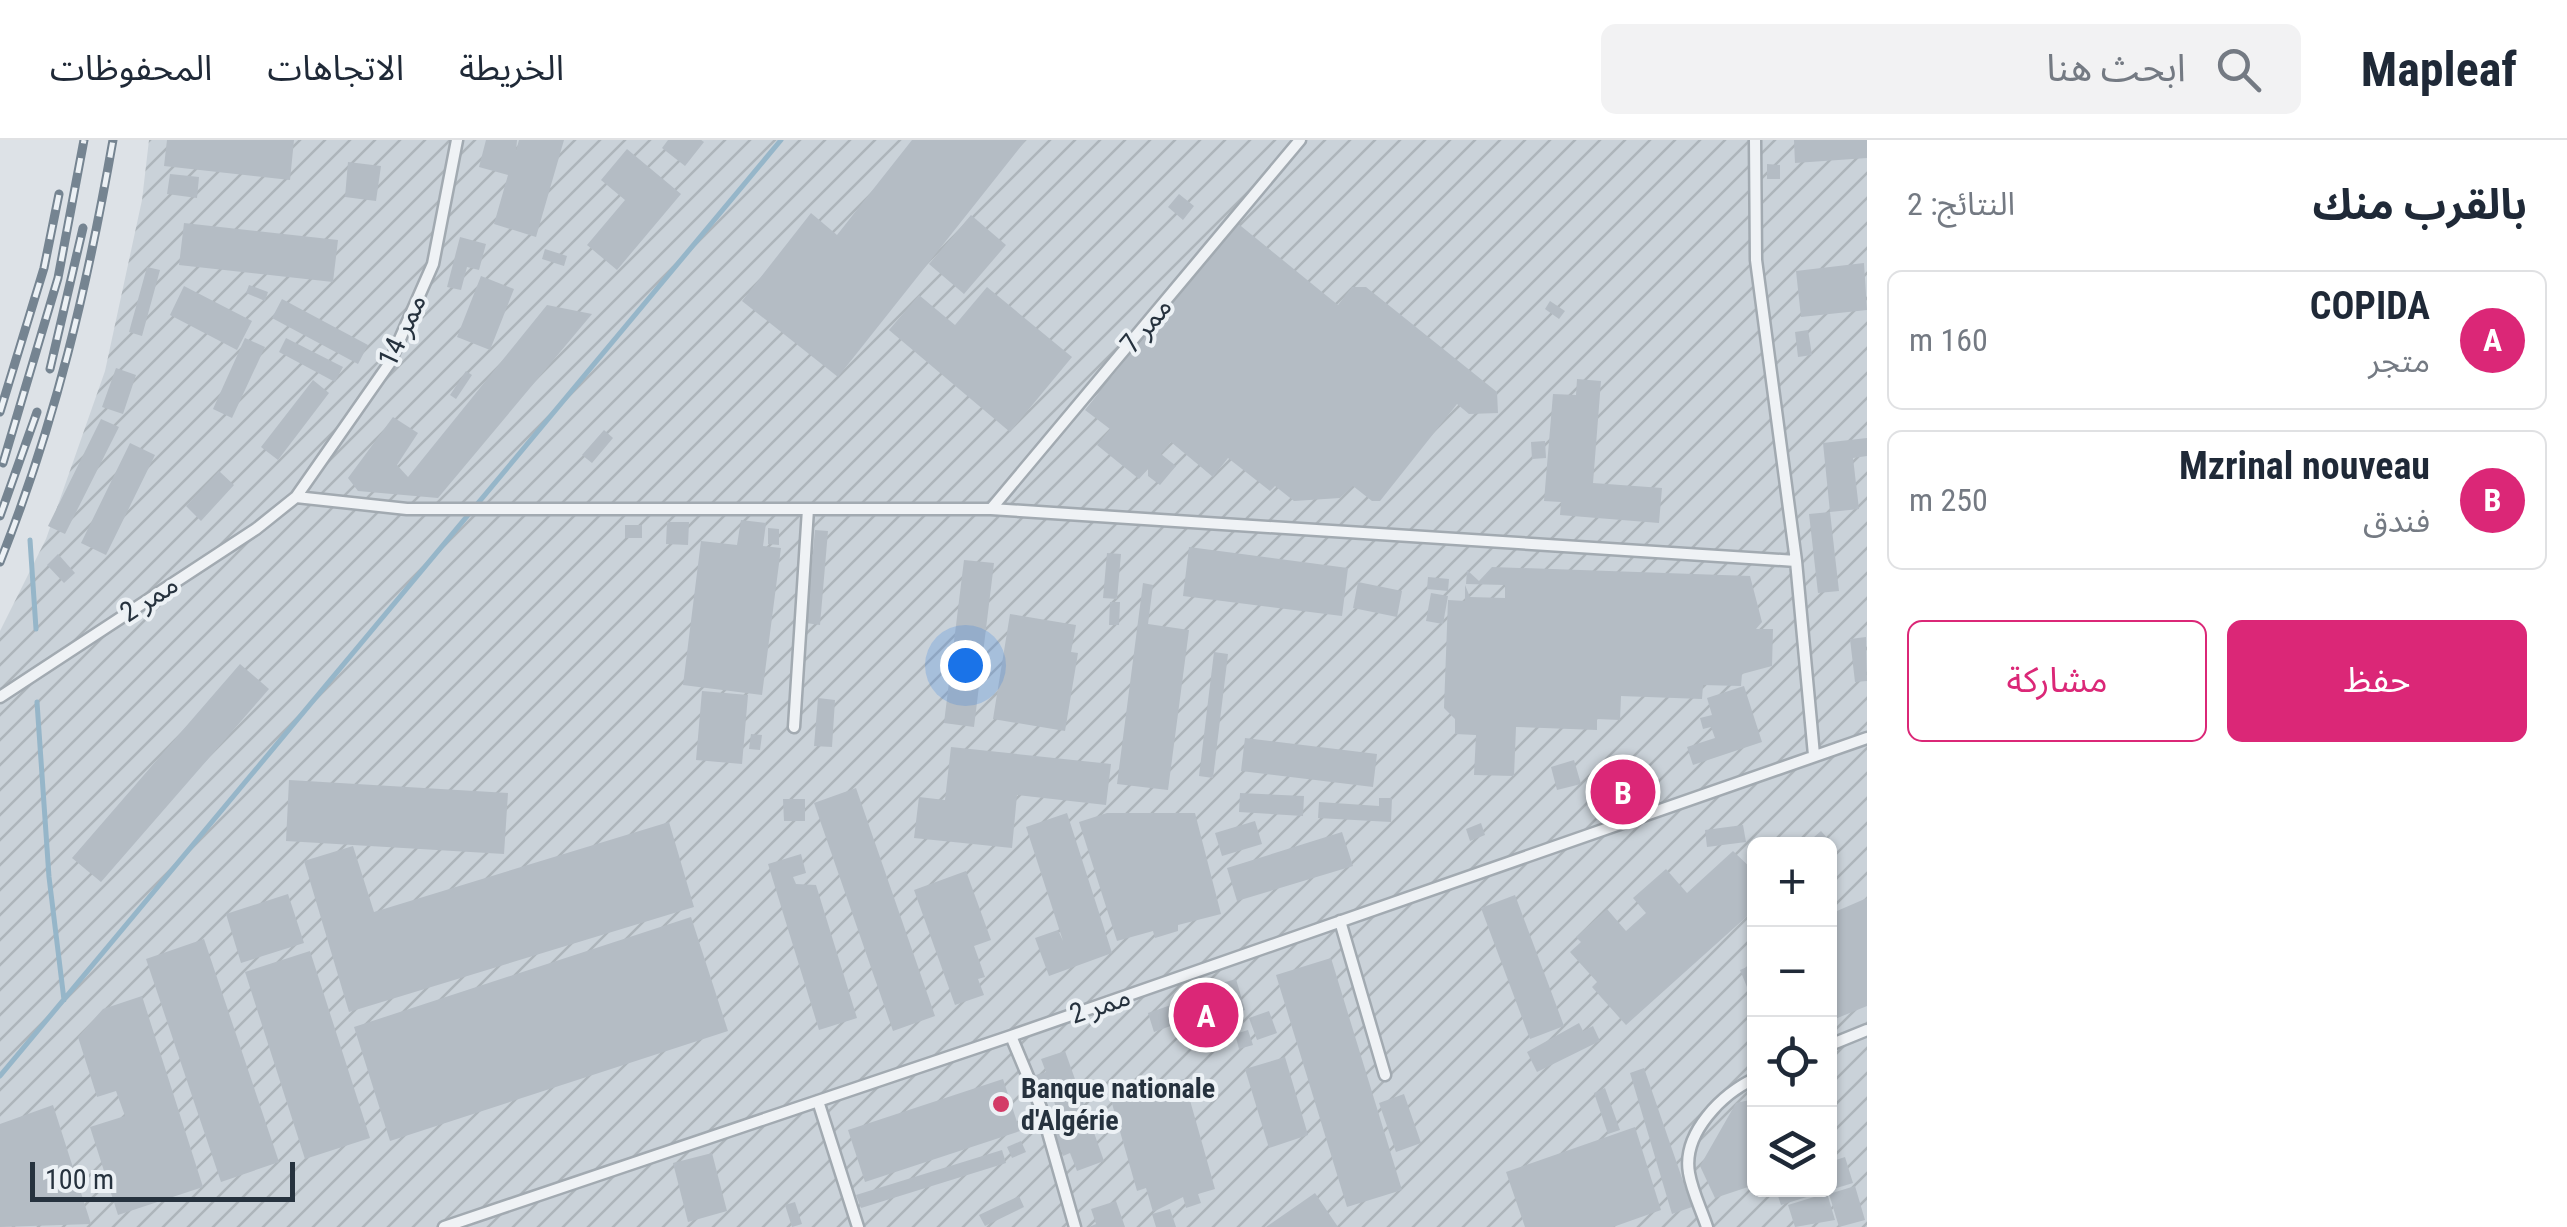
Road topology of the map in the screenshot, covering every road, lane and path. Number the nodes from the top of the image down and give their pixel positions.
1 (456, 140) edge
2 (1300, 140) edge
3 (1756, 140) edge
4 (296, 496) junction
5 (808, 510) junction
6 (991, 510) junction
7 (1796, 562) junction
8 (0, 696) edge
9 (794, 727) dead end
10 (1867, 738) edge
11 (1814, 755) junction
12 (1340, 921) junction
13 (1867, 1030) edge
14 (1011, 1036) junction
15 (1837, 1042) edge
16 (1385, 1074) dead end
17 (1747, 1082) edge
18 (818, 1101) junction
19 (481, 1214) junction
20 (444, 1227) edge
21 (487, 1227) edge
22 (858, 1227) edge
23 (1075, 1227) edge
24 (1707, 1227) edge

1 - 4 lane, ممر 14
2 - 6 lane, ممر 7
3 - 7 lane
4 - 5 lane
4 - 8 lane, ممر 2
5 - 6 lane
5 - 9 lane
6 - 7 lane
7 - 11 lane
10 - 11 lane, ممر 2
11 - 12 lane, ممر 2
12 - 14 lane, ممر 2
12 - 16 lane
13 - 15 lane
14 - 18 lane, ممر 2
14 - 23 lane
17 - 24 lane
18 - 19 lane, ممر 2
18 - 22 lane
19 - 20 lane, ممر 2
19 - 21 lane

